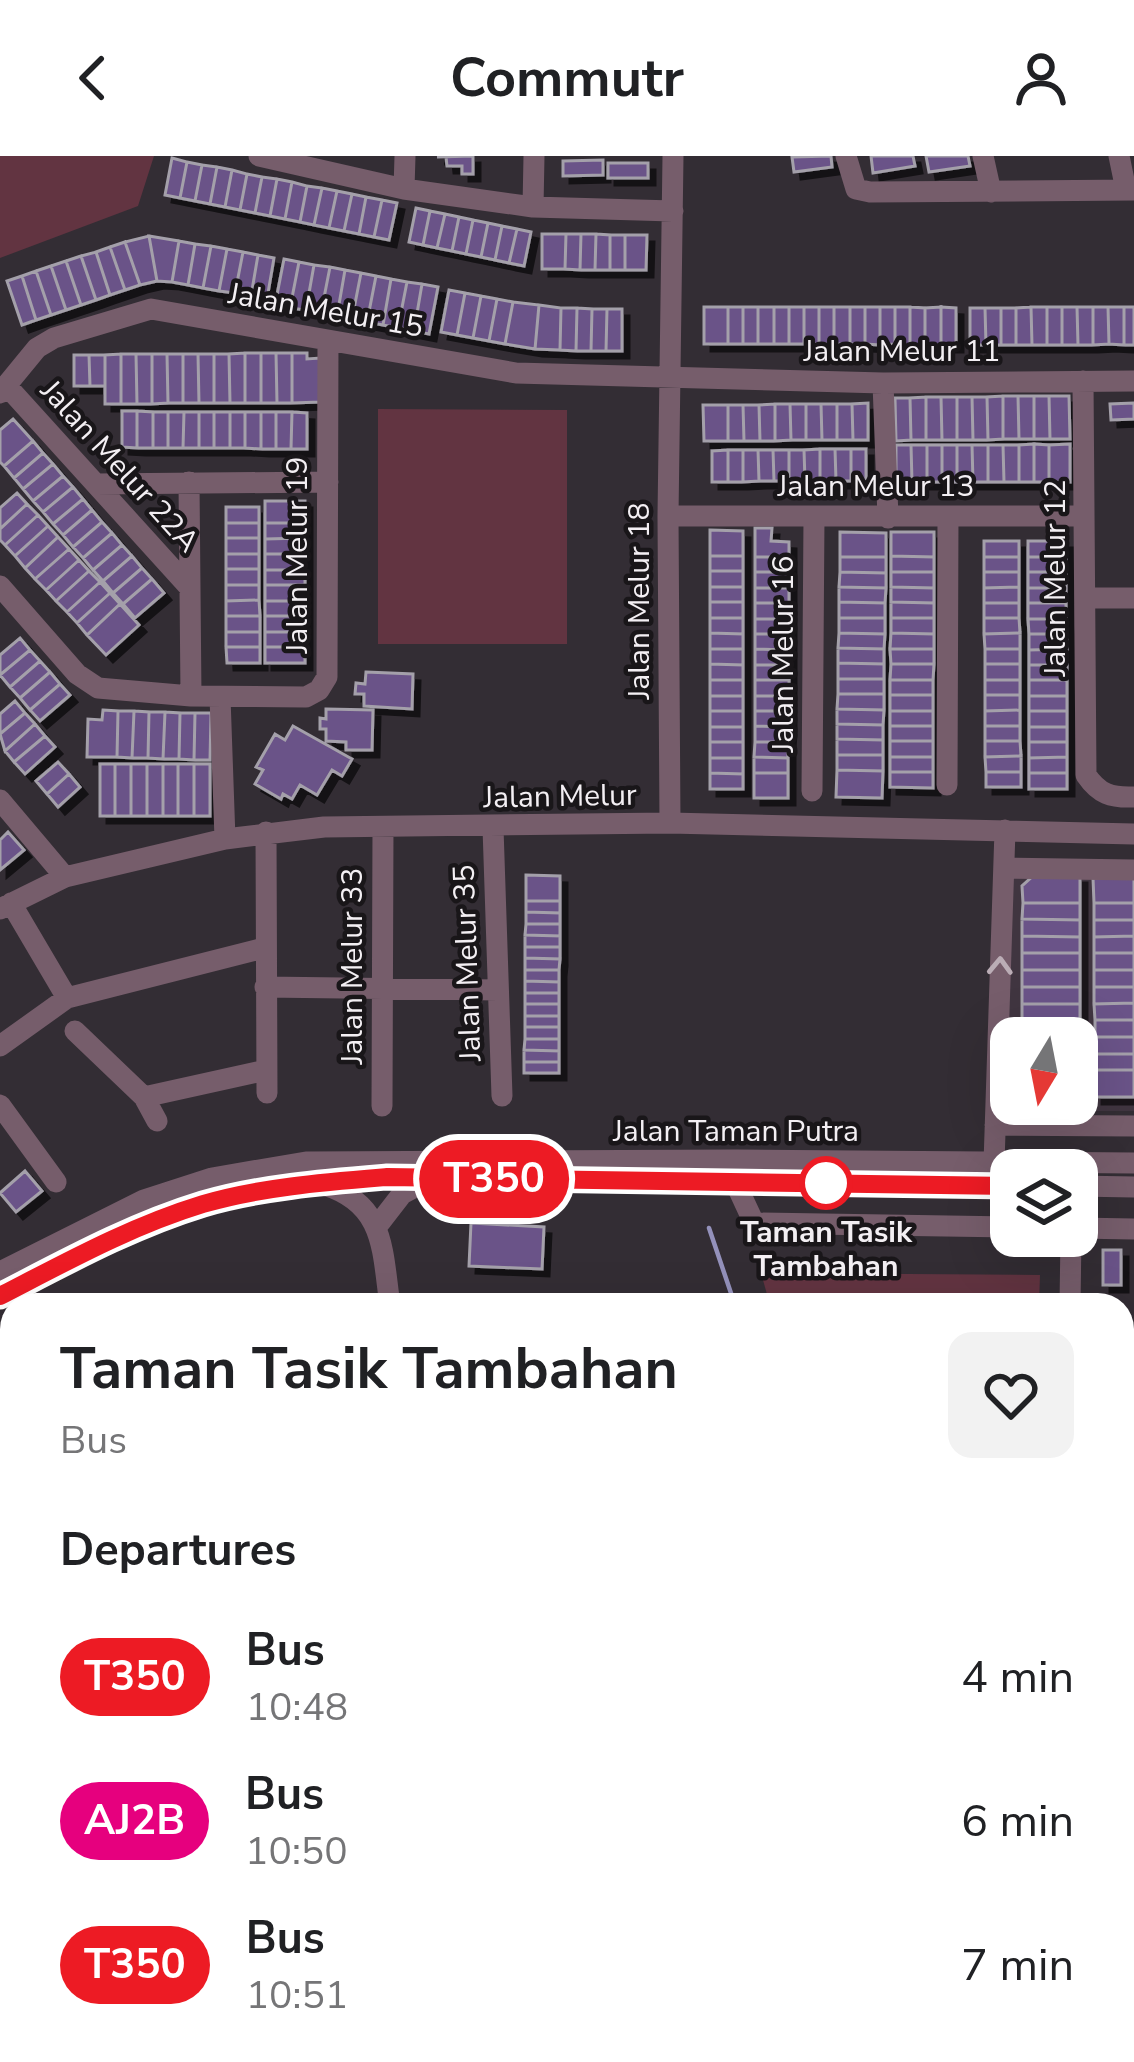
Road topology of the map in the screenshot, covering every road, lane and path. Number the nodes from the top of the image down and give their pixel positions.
1 (405, 156) edge
2 (534, 156) edge
3 (673, 156) edge
4 (846, 156) edge
5 (983, 156) edge
6 (1119, 156) edge
7 (264, 157) edge
8 (404, 189) junction
9 (1130, 190) edge
10 (991, 192) junction
11 (533, 207) junction
12 (674, 211) junction
13 (328, 341) junction
14 (670, 379) junction
15 (1084, 380) junction
16 (1134, 381) edge
17 (883, 382) junction
18 (3, 389) edge
19 (189, 482) junction
20 (328, 482) junction
21 (96, 484) junction
22 (668, 516) junction
23 (1084, 516) junction
24 (814, 518) junction
25 (888, 518) junction
26 (948, 518) junction
27 (0, 586) edge
28 (189, 587) junction
29 (1085, 598) junction
30 (1134, 598) edge
31 (191, 696) junction
32 (220, 698) junction
33 (947, 785) dead end
34 (812, 791) dead end
35 (1134, 797) edge
36 (0, 800) edge
37 (670, 823) junction
38 (383, 827) junction
39 (493, 828) junction
40 (1005, 830) junction
41 (266, 832) junction
42 (1134, 834) edge
43 (225, 838) junction
44 (1004, 868) junction
45 (1134, 870) edge
46 (65, 877) junction
47 (6, 906) edge
48 (265, 948) junction
49 (265, 987) junction
50 (382, 987) junction
51 (498, 990) junction
52 (67, 998) junction
53 (999, 1017) edge
54 (76, 1031) dead end
55 (0, 1046) edge
56 (502, 1096) dead end
57 (144, 1097) junction
58 (0, 1105) edge
59 (382, 1106) dead end
60 (157, 1121) dead end
61 (995, 1125) joint
62 (1134, 1126) edge
63 (994, 1149) edge
64 (990, 1163) edge
65 (1098, 1163) edge
66 (1134, 1163) edge
67 (736, 1171) junction
68 (431, 1178) junction
69 (56, 1182) dead end
70 (316, 1183) junction
71 (990, 1185) edge
72 (1098, 1186) edge
73 (1134, 1186) edge
74 (378, 1225) junction
75 (990, 1227) edge
76 (1098, 1228) edge
77 (1134, 1229) edge
78 (1071, 1257) edge
79 (0, 1272) edge
80 (6, 1293) edge
81 (388, 1293) edge
82 (1070, 1293) edge

1 - 8 street
2 - 11 street
3 - 12 street, Jalan Melur 18
4 - 10 street
5 - 10 street
6 - 9 street
7 - 8 street
8 - 11 street
9 - 10 street
11 - 12 street
12 - 14 street, Jalan Melur 18
13 - 14 street, Jalan Melur 15
13 - 18 street, Jalan Melur 15
13 - 20 street, Jalan Melur 19
14 - 17 street, Jalan Melur 11
14 - 22 street, Jalan Melur 18
15 - 16 street, Jalan Melur 11
15 - 17 street, Jalan Melur 11
15 - 23 street, Jalan Melur 12
17 - 25 street
18 - 21 street, Jalan Melur 22A
19 - 20 street
19 - 21 street
19 - 28 street
20 - 32 street, Jalan Melur 19
21 - 28 street, Jalan Melur 22A
22 - 24 street, Jalan Melur 13
22 - 37 street, Jalan Melur 18
23 - 26 street, Jalan Melur 13
23 - 29 street, Jalan Melur 12
24 - 25 street, Jalan Melur 13
24 - 34 street, Jalan Melur 16
25 - 26 street, Jalan Melur 13
26 - 33 street
27 - 31 street, Jalan Melur 19
28 - 31 street
29 - 30 street
29 - 35 street, Jalan Melur 12
31 - 32 street, Jalan Melur 19
32 - 43 street
36 - 46 street
37 - 39 street, Jalan Melur
37 - 40 street, Jalan Melur
38 - 39 street, Jalan Melur
38 - 41 street, Jalan Melur
38 - 50 street, Jalan Melur 33
39 - 51 street, Jalan Melur 35
40 - 42 street, Jalan Melur
40 - 44 street
41 - 43 street, Jalan Melur
41 - 48 street
43 - 46 street, Jalan Melur
44 - 45 street
53 -> 44 street
46 - 47 street, Jalan Melur
47 - 52 street
48 - 49 street
48 - 52 street
49 - 50 street
49 - 57 street
50 - 51 street
50 - 59 street, Jalan Melur 33
51 - 56 street, Jalan Melur 35
52 - 55 street
54 - 57 street
57 - 60 street
58 - 69 street
61 - 62 street
61 - 63 street
64 - 67 street, Jalan Taman Putra
65 - 66 street, Jalan Taman Putra
67 - 68 street, Jalan Taman Putra
67 - 71 street, Jalan Taman Putra
67 - 75 street
67 - 79 street, Jalan Taman Putra
68 - 70 street, Jalan Taman Putra
68 - 74 street
70 - 74 street
70 - 80 street, Jalan Taman Putra
72 - 73 street
74 - 81 street
76 - 77 street
78 - 82 street

